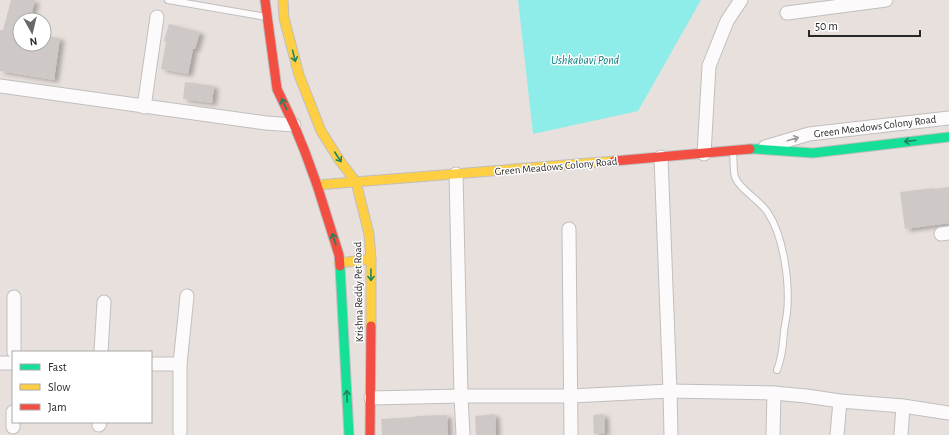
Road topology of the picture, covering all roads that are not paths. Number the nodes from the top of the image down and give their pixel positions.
1 (168, 0) edge
2 (265, 0) edge
3 (283, 0) edge
4 (741, 0) edge
5 (886, 0) edge
6 (786, 13) dead end
7 (157, 17) dead end
8 (268, 17) junction
9 (0, 86) edge
10 (144, 107) junction
11 (949, 118) edge
12 (294, 125) junction
13 (949, 137) edge
14 (756, 150) junction
15 (733, 151) junction
16 (704, 154) junction
17 (661, 157) junction
18 (456, 174) junction
19 (356, 182) junction
20 (317, 185) junction
21 (569, 229) dead end
22 (371, 259) junction
23 (339, 263) junction
24 (187, 296) dead end
25 (14, 297) dead end
26 (104, 302) dead end
27 (14, 351) edge
28 (101, 351) edge
29 (0, 362) edge
30 (12, 363) edge
31 (152, 364) edge
32 (180, 364) junction
33 (777, 370) dead end
34 (670, 391) junction
35 (774, 393) junction
36 (461, 396) junction
37 (571, 396) junction
38 (370, 398) junction
39 (840, 401) junction
40 (903, 406) junction
41 (949, 413) edge
42 (13, 423) edge
43 (13, 427) dead end
44 (180, 432) dead end
45 (349, 435) edge
46 (370, 435) edge
47 (463, 435) edge
48 (571, 435) edge
49 (671, 435) edge
50 (773, 435) edge
51 (837, 435) edge
52 (901, 435) edge

1 - 8 lane
2 - 8 main road, Krishna Reddy Pet Road
3 -> 19 main road, Krishna Reddy Pet Road
4 - 16 street
5 - 6 street
7 - 10 street
12 -> 8 main road, Krishna Reddy Pet Road
9 - 10 street
10 - 12 street
14 -> 11 street, Green Meadows Colony Road
12 - 20 main road, Krishna Reddy Pet Road
13 -> 14 main road, Green Meadows Colony Road
14 - 15 main road, Green Meadows Colony Road
15 - 16 main road, Green Meadows Colony Road
15 - 33 lane
16 - 17 main road, Green Meadows Colony Road
17 - 18 main road, Green Meadows Colony Road
17 - 34 street
18 - 19 main road, Green Meadows Colony Road
18 - 36 street
19 - 20 main road, Green Meadows Colony Road
19 - 22 main road, Krishna Reddy Pet Road
23 -> 20 main road, Krishna Reddy Pet Road
21 - 37 street
22 - 23 main road
22 -> 38 main road, Krishna Reddy Pet Road
45 -> 23 main road, Krishna Reddy Pet Road
24 - 32 street
25 - 27 street
26 - 28 street
29 - 30 street
31 - 32 street
32 - 44 street
34 - 35 street
34 - 37 street
34 - 49 street
35 - 39 street
35 - 50 street
36 - 37 street
36 - 38 street
36 - 47 street
37 - 48 street
38 - 46 main road, Krishna Reddy Pet Road
39 - 40 street
39 - 51 street
40 - 41 street
40 - 52 street
42 - 43 street

